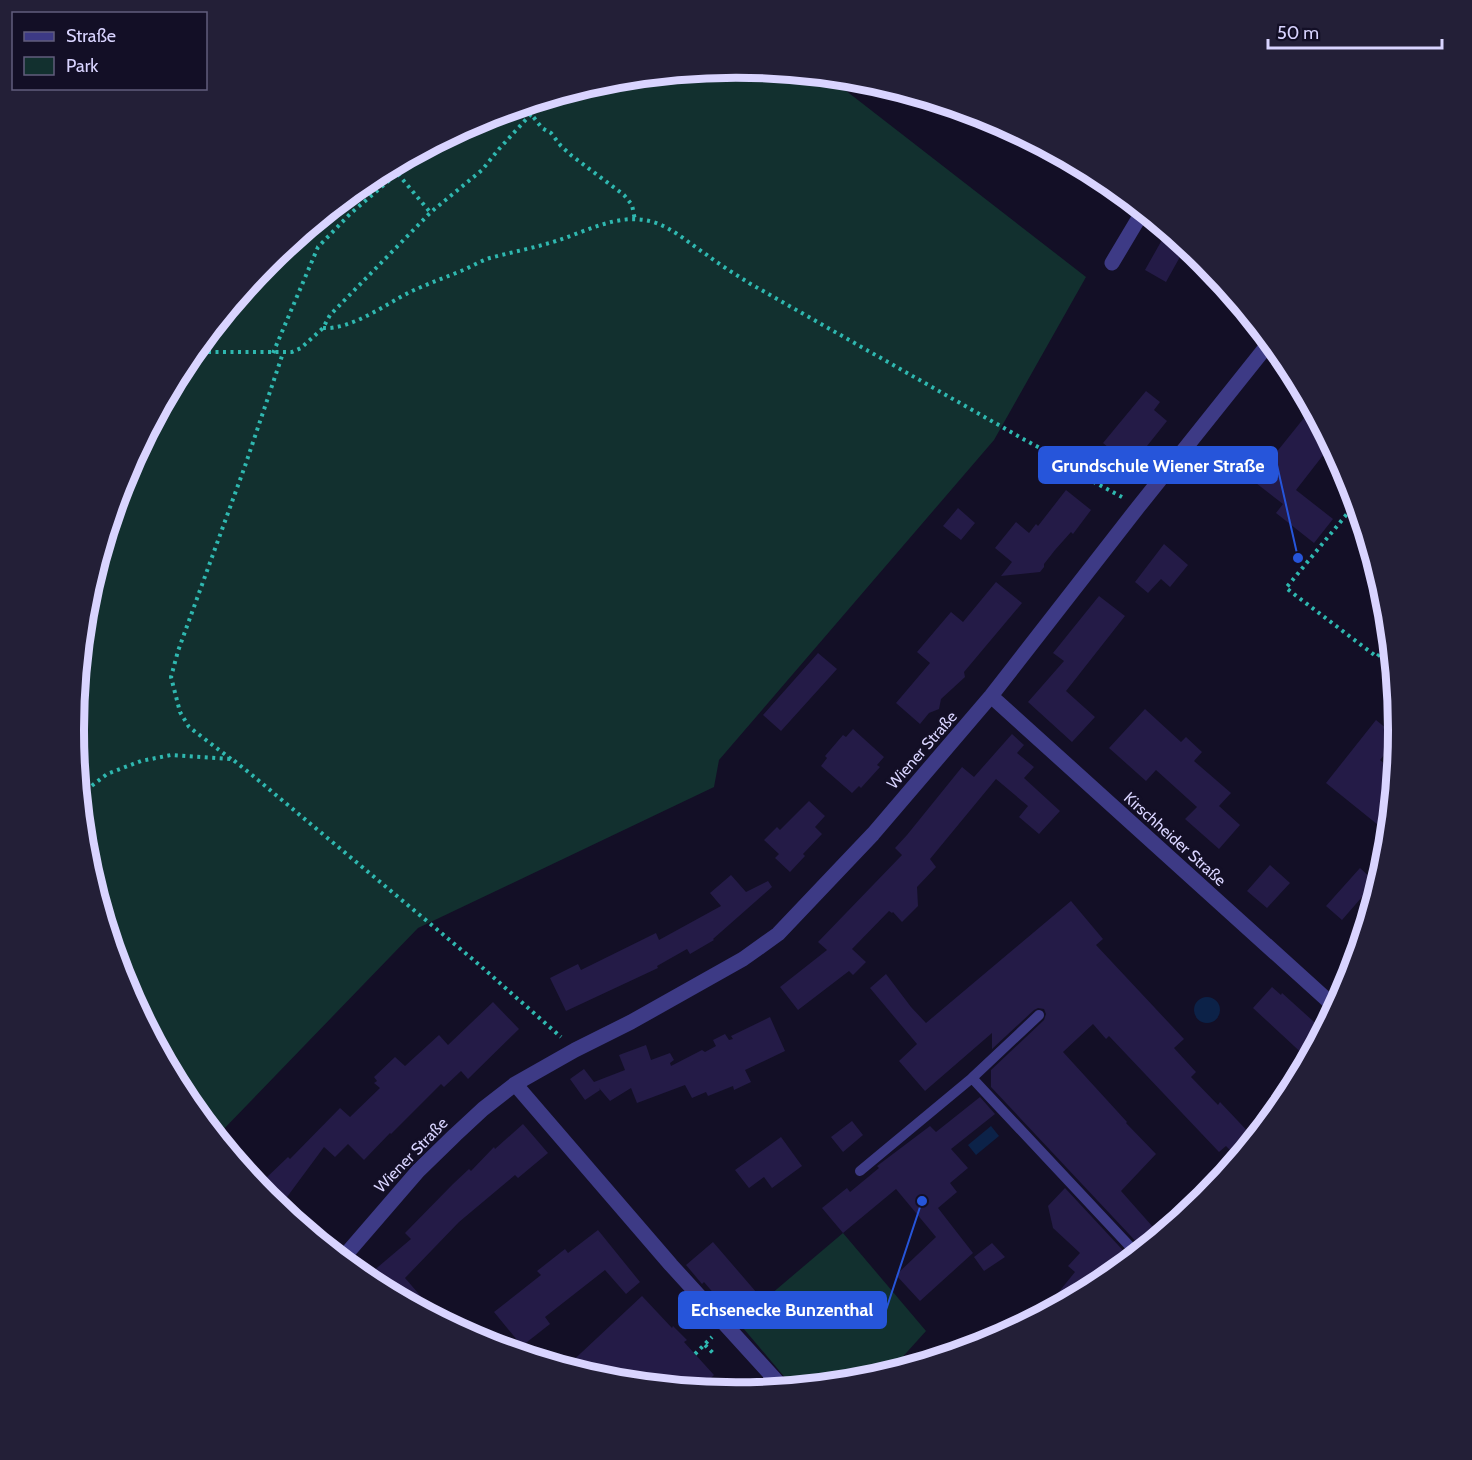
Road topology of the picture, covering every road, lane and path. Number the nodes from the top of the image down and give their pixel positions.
1 (534, 111) edge
2 (531, 114) junction
3 (403, 169) edge
4 (398, 174) junction
5 (431, 212) junction
6 (1139, 218) edge
7 (635, 220) junction
8 (1112, 263) dead end
9 (323, 328) junction
10 (1264, 349) edge
11 (205, 352) edge
12 (273, 353) junction
13 (283, 353) junction
14 (1139, 506) junction
15 (1350, 511) edge
16 (1383, 650) edge
17 (992, 696) junction
18 (232, 759) junction
19 (87, 790) edge
20 (1329, 1001) edge
21 (1039, 1015) dead end
22 (575, 1050) junction
23 (972, 1078) junction
24 (515, 1084) junction
25 (860, 1171) dead end
26 (1131, 1248) edge
27 (347, 1253) edge
28 (705, 1345) dead end
29 (713, 1353) dead end
30 (777, 1381) edge

1 - 2 path
2 - 5 path
2 - 7 path
3 - 4 path
4 - 5 path
4 - 12 path
5 - 9 path
6 - 8 street
7 - 9 path
7 - 14 path
9 - 13 path
10 - 14 street, Wiener Straße
11 - 12 path
12 - 13 path
13 - 18 path
14 - 17 street, Wiener Straße
15 - 16 path
17 - 20 street, Kirschheider Straße
17 - 22 street, Wiener Straße
18 - 19 path
18 - 22 path
21 - 23 lane
22 - 24 street, Wiener Straße
23 - 25 lane
23 - 26 lane
24 - 27 street, Wiener Straße
24 - 30 street
28 - 29 path

